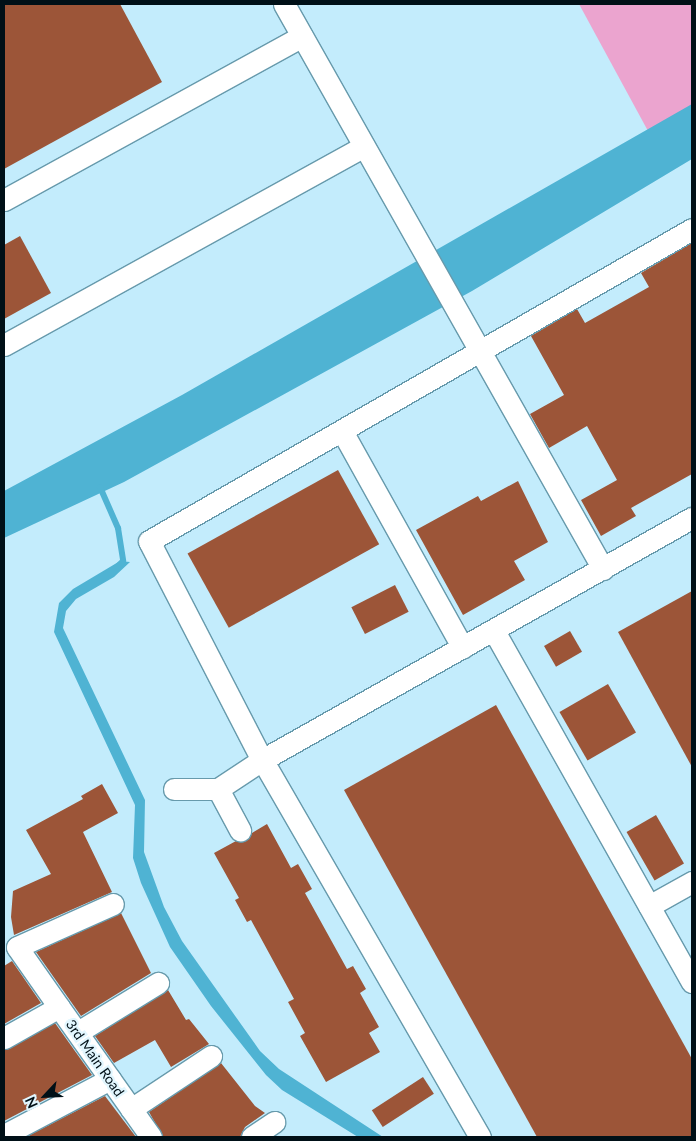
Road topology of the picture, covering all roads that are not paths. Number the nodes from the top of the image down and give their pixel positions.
1 (284, 4) edge
2 (302, 36) junction
3 (364, 146) junction
4 (4, 200) edge
5 (692, 229) edge
6 (4, 345) edge
7 (480, 351) junction
8 (342, 431) junction
9 (692, 518) edge
10 (603, 569) junction
11 (494, 630) junction
12 (464, 648) junction
13 (262, 760) junction
14 (174, 789) dead end
15 (218, 789) junction
16 (240, 830) dead end
17 (692, 882) edge
18 (113, 904) dead end
19 (649, 906) junction
20 (692, 982) edge
21 (158, 983) dead end
22 (59, 1007) junction
23 (78, 1032) junction
24 (4, 1038) edge
25 (211, 1056) dead end
26 (110, 1079) junction
27 (131, 1109) junction
28 (274, 1122) dead end
29 (4, 1135) edge
30 (150, 1137) edge
31 (252, 1137) edge
32 (480, 1137) edge

1 - 2 street
2 - 3 street
2 - 4 street
3 - 6 street
3 - 7 street
5 - 7 street
7 - 8 street
7 - 10 street
8 - 12 street
8 - 13 street
9 - 10 street
10 - 11 street
11 - 12 street
11 - 19 street
12 - 13 street
13 - 15 street
13 - 32 street
14 - 15 street
15 - 16 street
17 - 19 street
18 - 22 street
19 - 20 street
21 - 23 street
22 - 23 street, 3rd Main Road
22 - 24 street, 3rd Main Road
23 - 26 street, 3rd Main Road
25 - 27 street
26 - 27 street, 3rd Main Road
26 - 29 street
27 - 30 street, 3rd Main Road
28 - 31 street

